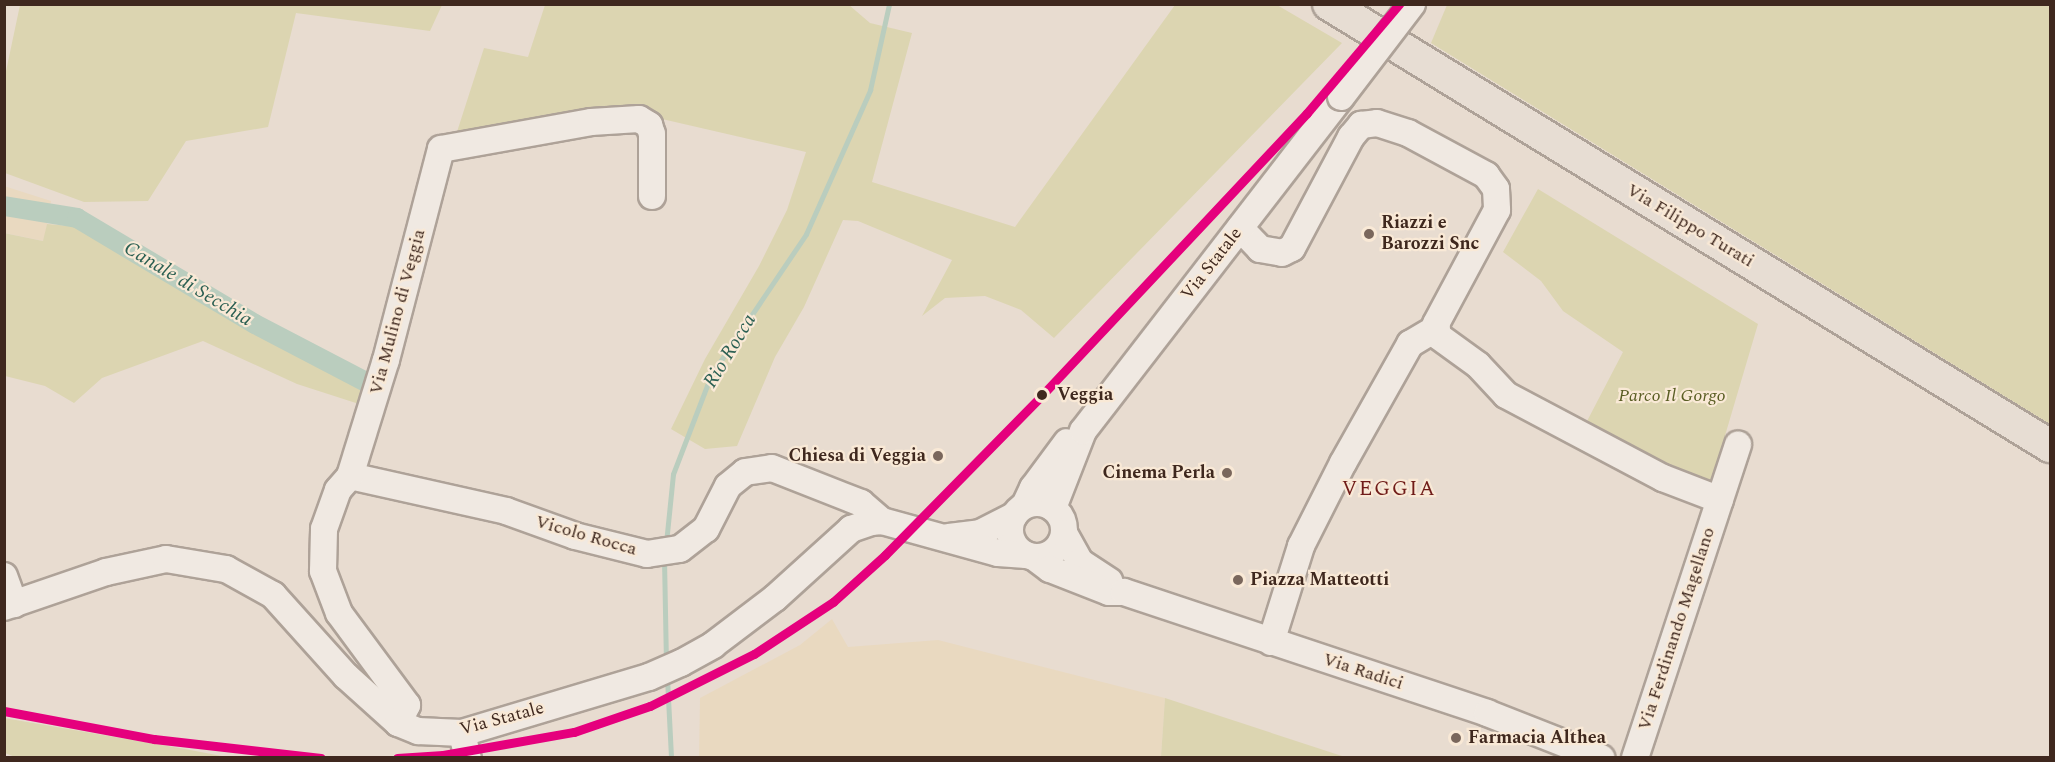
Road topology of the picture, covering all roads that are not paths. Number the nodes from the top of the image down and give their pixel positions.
1 (1329, 4) edge
2 (1412, 4) edge
3 (652, 196) dead end
4 (1239, 228) junction
5 (1437, 328) junction
6 (1083, 431) junction
7 (1738, 444) dead end
8 (2050, 446) edge
9 (351, 476) junction
10 (1720, 500) junction
11 (1053, 508) junction
12 (1019, 511) junction
13 (882, 521) junction
14 (1064, 533) junction
15 (940, 539) junction
16 (1030, 556) junction
17 (4, 576) edge
18 (1124, 592) junction
19 (9, 605) edge
20 (1270, 642) junction
21 (398, 723) junction
22 (465, 745) edge
23 (1601, 758) edge
24 (1635, 758) edge

1 - 8 main road, Via Filippo Turati
2 - 4 street, Via Statale, bridge
3 - 9 street, Via Mulino di Veggia
4 - 5 street
4 - 6 street, Via Statale
5 - 10 street
5 - 20 street
6 - 11 street, Via Statale
6 - 12 street, Via Statale
7 - 10 street, Via Ferdinando Magellano
9 - 13 street, Vicolo Rocca
9 - 21 street, Via Mulino di Veggia
10 - 24 street, Via Ferdinando Magellano
11 - 12 street
11 - 14 street
12 - 15 street
12 - 16 street
13 - 15 street
13 - 22 street, Via Statale
14 - 16 street
14 - 18 street
15 - 16 street
16 - 18 street
17 - 19 street
18 - 20 street, Via Radici
19 - 21 street, Via Statale
20 - 23 street, Via Radici
21 - 22 street, Via Statale

